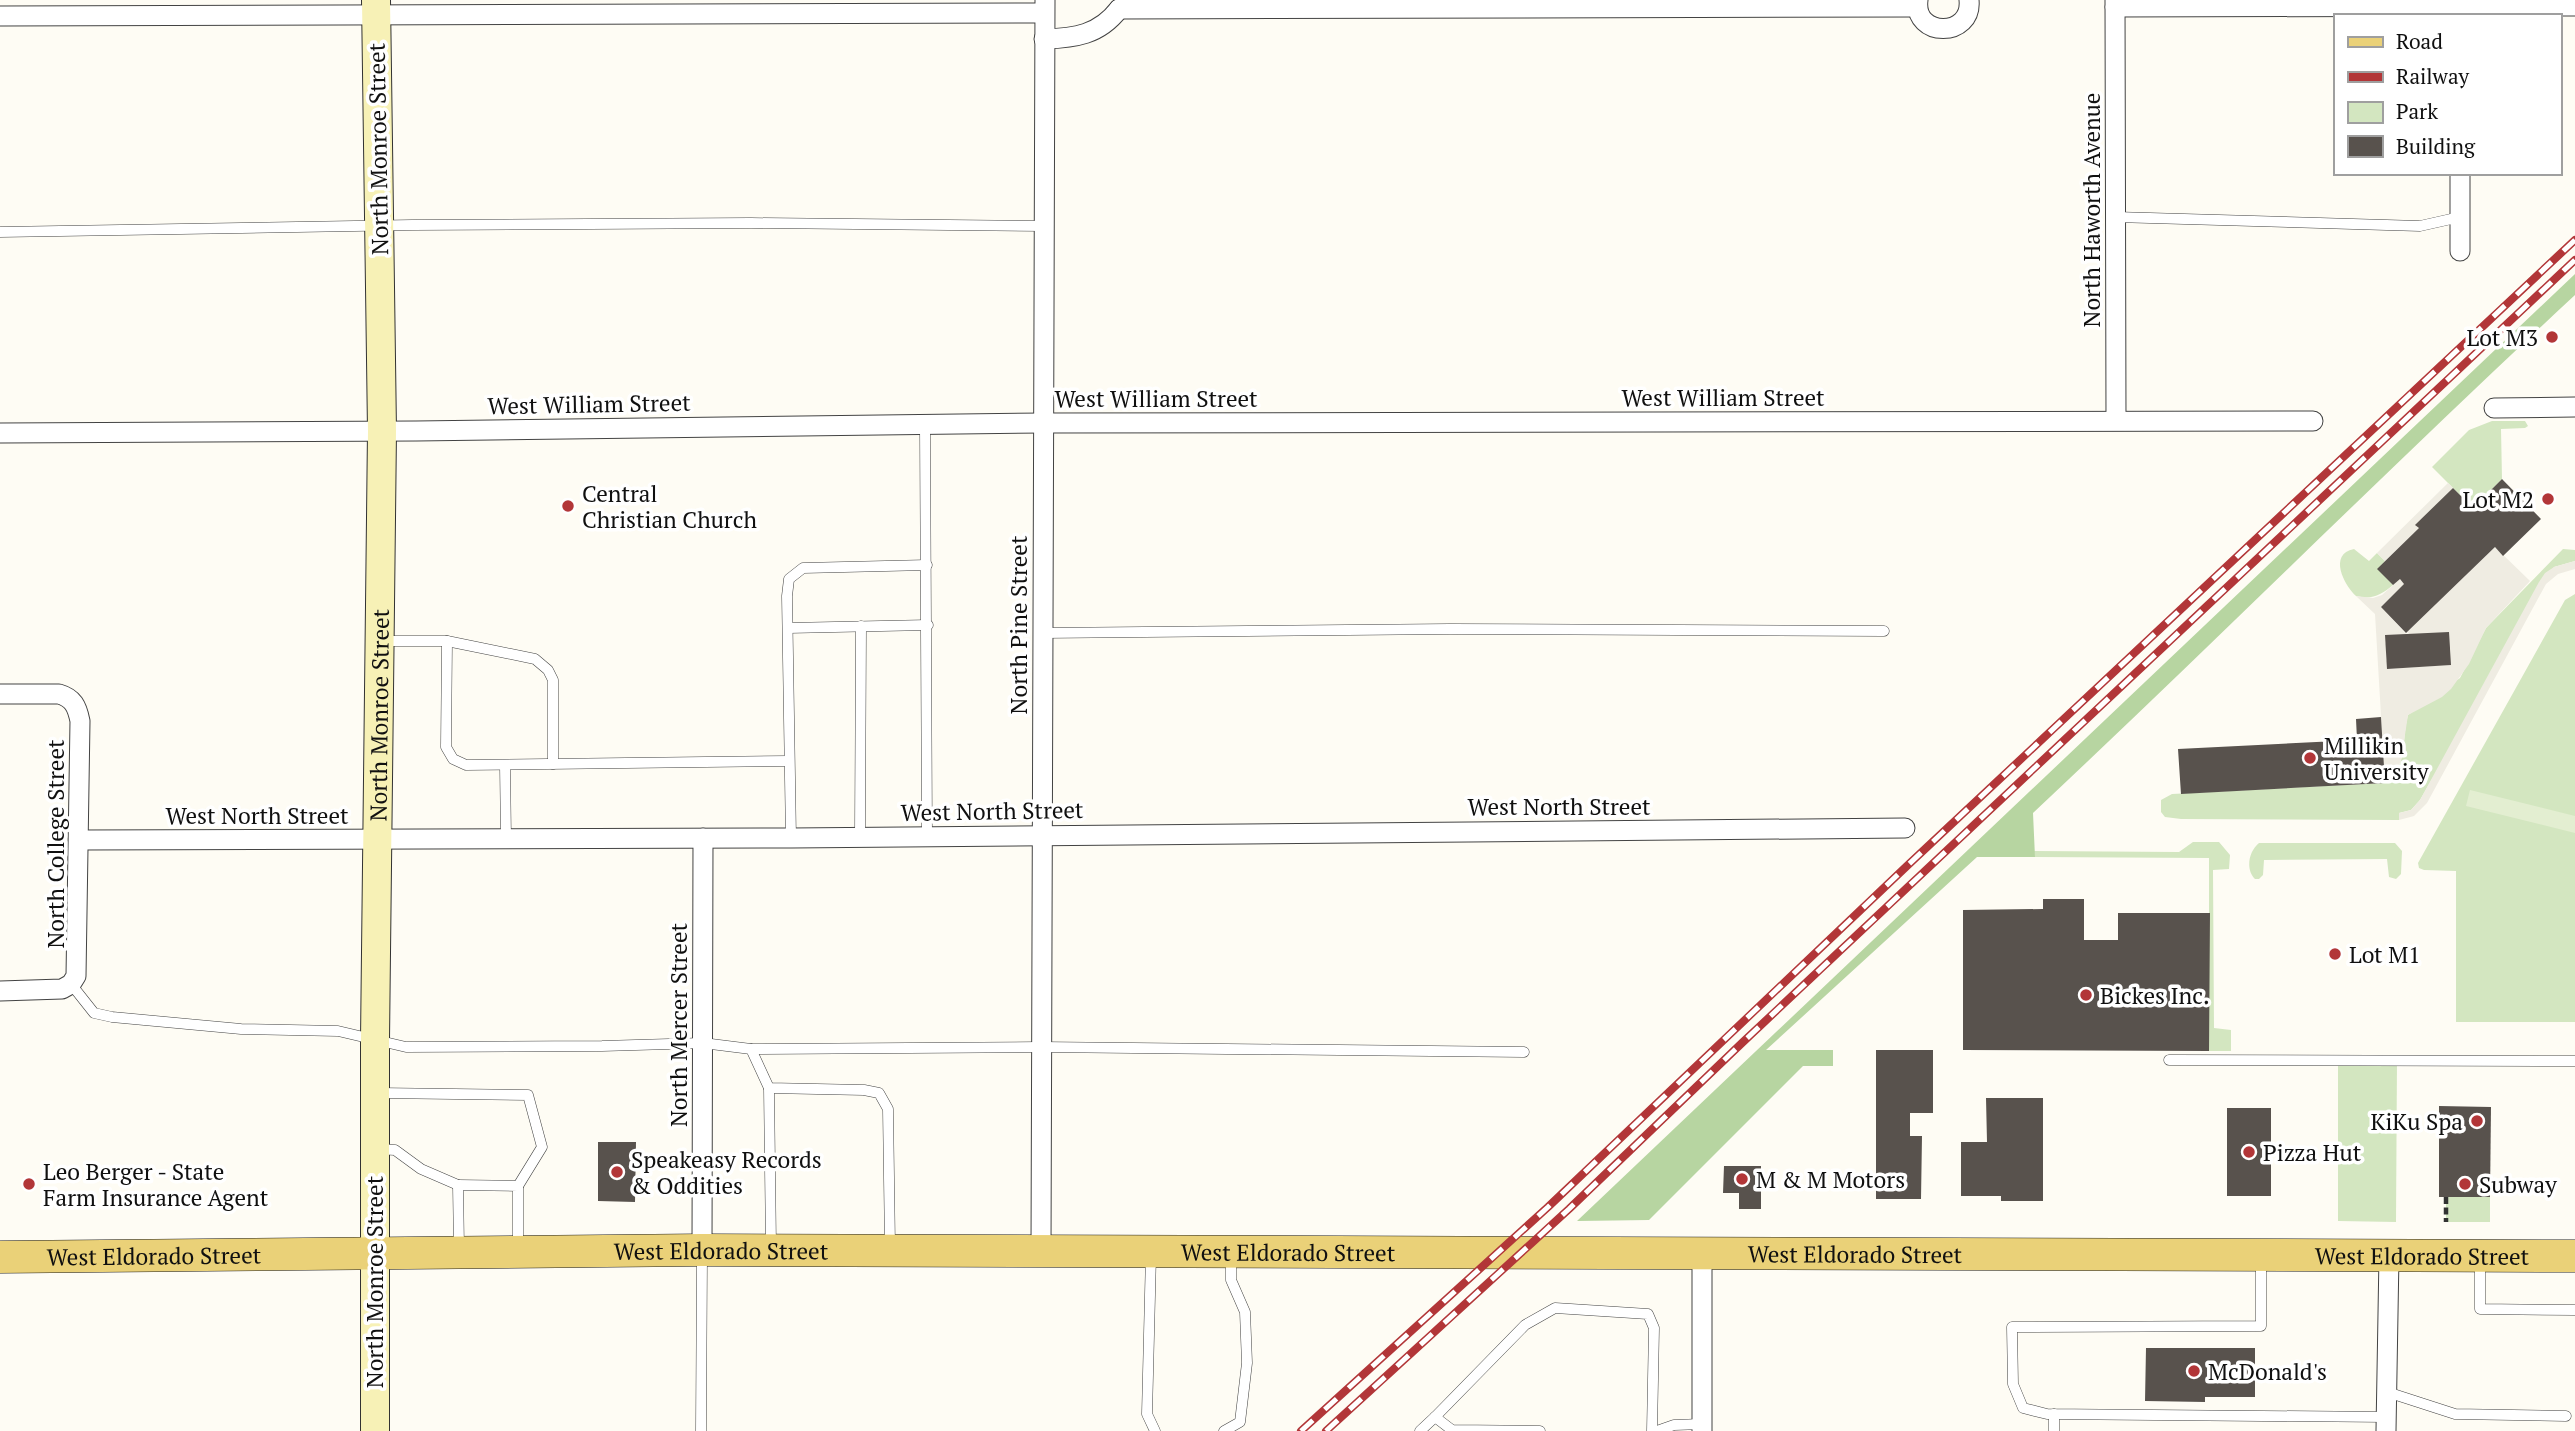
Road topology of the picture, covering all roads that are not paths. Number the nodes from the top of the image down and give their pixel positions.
1 (1969, 0) edge
2 (1918, 4) edge
3 (2115, 4) edge
4 (1115, 5) edge
5 (1044, 6) edge
6 (2575, 6) edge
7 (376, 7) edge
8 (2459, 7) edge
9 (0, 16) edge
10 (1044, 39) junction
11 (2460, 175) edge
12 (2116, 217) junction
13 (2460, 217) junction
14 (379, 226) junction
15 (1044, 226) junction
16 (0, 232) edge
17 (2460, 251) dead end
18 (2575, 407) edge
19 (2494, 408) dead end
20 (2116, 420) junction
21 (2313, 421) dead end
22 (1044, 423) junction
23 (925, 425) junction
24 (382, 431) junction
25 (0, 433) edge
26 (927, 565) junction
27 (928, 625) junction
28 (861, 626) junction
29 (788, 628) junction
30 (1884, 631) dead end
31 (1042, 633) junction
32 (379, 641) junction
33 (447, 641) junction
34 (0, 694) edge
35 (789, 761) junction
36 (553, 764) junction
37 (505, 765) junction
38 (1905, 828) dead end
39 (927, 835) junction
40 (1041, 835) junction
41 (860, 836) junction
42 (703, 838) junction
43 (791, 838) junction
44 (377, 839) junction
45 (506, 839) junction
46 (79, 840) junction
47 (71, 984) junction
48 (0, 991) edge
49 (375, 1040) junction
50 (703, 1043) junction
51 (1041, 1047) junction
52 (751, 1049) junction
53 (1524, 1052) dead end
54 (2169, 1060) dead end
55 (2575, 1060) edge
56 (769, 1088) junction
57 (375, 1093) junction
58 (374, 1149) junction
59 (458, 1185) junction
60 (518, 1186) junction
61 (702, 1250) junction
62 (771, 1250) junction
63 (890, 1250) junction
64 (1041, 1250) junction
65 (518, 1251) junction
66 (1151, 1251) junction
67 (1231, 1251) junction
68 (459, 1252) junction
69 (1702, 1252) junction
70 (374, 1253) junction
71 (2262, 1254) junction
72 (2480, 1254) junction
73 (2389, 1255) junction
74 (2575, 1256) edge
75 (0, 1257) edge
76 (2575, 1310) edge
77 (2387, 1392) junction
78 (2054, 1414) junction
79 (2566, 1416) dead end
80 (1435, 1417) junction
81 (2386, 1424) edge
82 (701, 1426) edge
83 (1702, 1427) edge
84 (374, 1431) edge
85 (1155, 1431) edge
86 (1224, 1431) edge
87 (1420, 1431) edge
88 (1540, 1431) edge
89 (1655, 1431) edge
90 (2054, 1431) edge

1 - 2 street
2 - 4 street
3 - 8 street
3 - 12 street, North Haworth Avenue
4 - 10 street
5 - 7 street
5 - 10 street, North Pine Street
6 - 8 street
7 - 9 street
7 - 14 street, North Monroe Street
10 - 15 street, North Pine Street
11 - 13 street
12 - 13 lane
12 - 20 street, North Haworth Avenue
13 - 17 street
14 - 15 lane
14 - 16 lane
14 - 24 street, North Monroe Street
15 - 22 street, North Pine Street
18 - 19 street
20 - 21 street, West William Street
20 - 22 street, West William Street
22 - 23 street, West William Street
22 - 31 street, North Pine Street
23 - 24 street, West William Street
23 - 26 lane
24 - 25 street, West William Street
24 - 32 street, North Monroe Street
26 - 27 lane
26 - 29 lane
27 - 28 lane
27 - 39 lane
28 - 29 lane
28 - 41 lane
29 - 35 lane
30 - 31 lane
31 - 40 street, North Pine Street
32 - 33 lane
32 - 44 street, North Monroe Street
33 - 36 lane
33 - 37 lane
34 - 46 street, North College Street
35 - 36 lane
35 - 43 lane
36 - 37 lane
37 - 45 lane
38 - 40 street, West North Street
39 - 40 street, West North Street
39 - 41 street, West North Street
40 - 51 street, North Pine Street
41 - 43 street, West North Street
42 - 43 street, West North Street
42 - 45 street, West North Street
42 - 50 street, North Mercer Street
44 - 45 street, West North Street
44 - 46 street, West North Street
44 - 49 street, North Monroe Street
46 - 47 street, North College Street
47 - 48 street
47 - 49 lane
49 - 50 lane
49 - 57 street, North Monroe Street
50 - 52 lane
50 - 61 street, North Mercer Street
51 - 52 lane
51 - 53 lane
51 - 64 street, North Pine Street
52 - 56 lane
54 - 55 lane
56 - 62 lane
56 - 63 lane
57 - 58 street, North Monroe Street
57 - 60 lane
58 - 59 lane
58 - 70 street, North Monroe Street
59 - 60 lane
59 - 68 lane
60 - 65 lane
61 - 62 main road, West Eldorado Street
61 - 65 main road, West Eldorado Street
61 - 82 lane, North Mercer Street
62 - 63 main road, West Eldorado Street
63 - 64 main road, West Eldorado Street
64 - 66 main road, West Eldorado Street
65 - 68 main road, West Eldorado Street
66 - 67 main road, West Eldorado Street
66 - 85 lane
67 - 69 main road, West Eldorado Street
67 - 86 lane
68 - 70 main road, West Eldorado Street
69 - 71 main road, West Eldorado Street
69 - 83 street
70 - 75 main road, West Eldorado Street
70 - 84 street, North Monroe Street
71 - 73 main road, West Eldorado Street
71 - 78 lane
72 - 73 main road, West Eldorado Street
72 - 74 main road, West Eldorado Street
72 - 76 lane
73 - 77 street
77 - 79 lane
77 - 81 street
78 - 81 lane
78 - 90 lane
80 - 87 lane
80 - 88 lane
80 - 89 lane
83 - 89 lane

